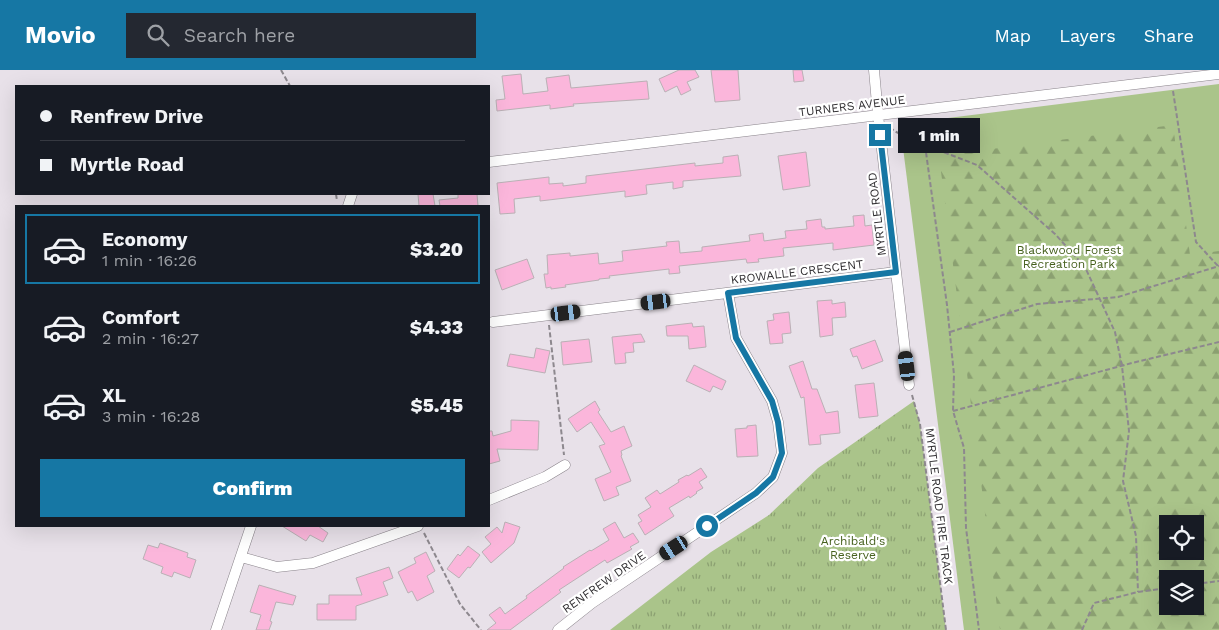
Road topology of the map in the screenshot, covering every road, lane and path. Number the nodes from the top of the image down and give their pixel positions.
1 (280, 70) edge
2 (874, 70) edge
3 (1219, 74) edge
4 (1171, 80) junction
5 (289, 85) edge
6 (878, 115) junction
7 (925, 145) junction
8 (490, 162) edge
9 (1218, 266) edge
10 (896, 272) junction
11 (728, 293) junction
12 (1101, 300) junction
13 (548, 316) junction
14 (493, 322) dead end
15 (950, 332) junction
16 (1219, 342) edge
17 (1122, 366) junction
18 (909, 385) joint
19 (953, 411) junction
20 (565, 465) joint
21 (490, 500) edge
22 (251, 527) edge
23 (416, 527) edge
24 (420, 527) edge
25 (241, 556) junction
26 (1219, 581) edge
27 (1204, 583) edge
28 (1159, 589) edge
29 (1138, 592) junction
30 (216, 630) edge
31 (481, 630) edge
32 (558, 630) edge
33 (946, 630) edge
34 (978, 630) edge
35 (1082, 630) edge

1 - 5 path
2 - 6 street, MYRTLE ROAD
3 - 4 street, TURNERS AVENUE
4 - 6 street, TURNERS AVENUE
4 - 9 path
6 - 7 path
6 - 8 street, TURNERS AVENUE
6 - 10 street, MYRTLE ROAD
7 - 12 path
7 - 15 path
9 - 12 path
10 - 11 street, KROWALLE CRESCENT
10 - 18 street, MYRTLE ROAD
11 - 13 street, KROWALLE CRESCENT
11 - 32 street, RENFREW DRIVE
12 - 15 path
12 - 17 path
13 - 14 street, KROWALLE CRESCENT
13 - 20 path
15 - 19 path
16 - 17 path
17 - 19 path
17 - 29 path
18 - 33 path, MYRTLE ROAD FIRE TRACK
19 - 34 path
20 - 21 street
22 - 25 street
23 - 25 street
24 - 31 path
25 - 30 street
26 - 27 path
28 - 29 path
29 - 35 path

